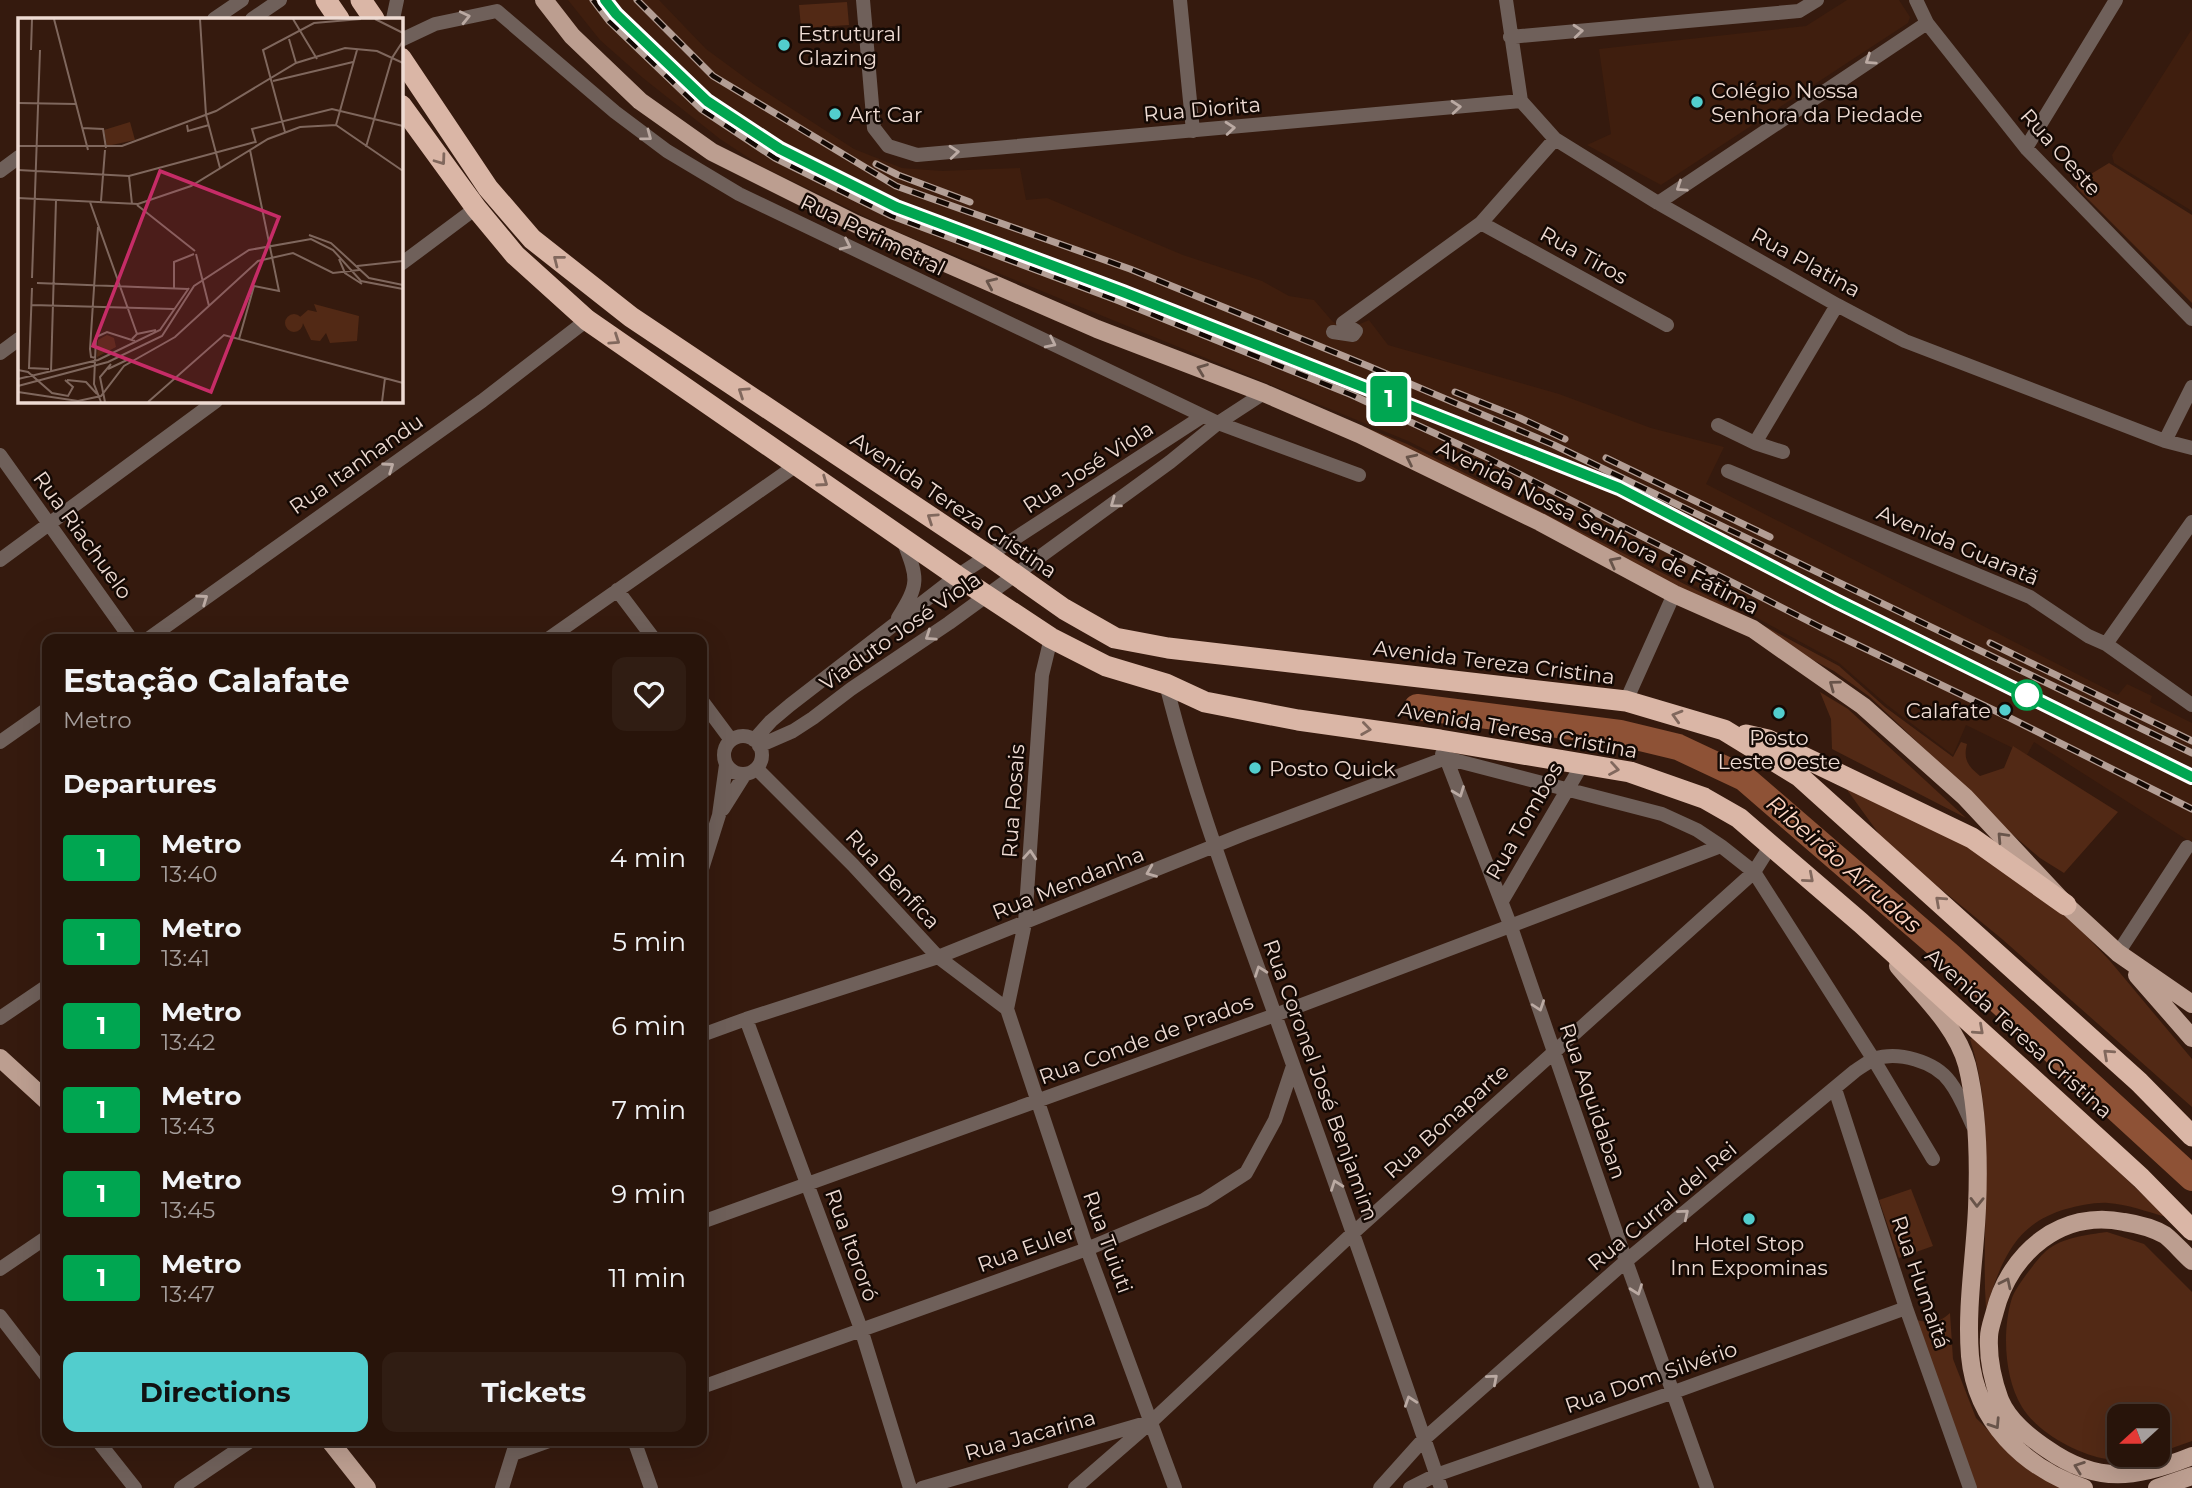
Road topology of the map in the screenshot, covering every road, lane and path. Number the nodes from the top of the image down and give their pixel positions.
1 (242, 0) edge
2 (280, 0) edge
3 (326, 0) edge
4 (361, 0) edge
5 (397, 0) edge
6 (544, 0) edge
7 (863, 0) edge
8 (1180, 0) edge
9 (1506, 0) edge
10 (1817, 0) edge
11 (1916, 0) edge
12 (2116, 0) edge
13 (215, 18) edge
14 (254, 18) edge
15 (338, 18) edge
16 (373, 18) edge
17 (393, 18) edge
18 (1927, 23) junction
19 (1510, 37) junction
20 (402, 40) edge
21 (402, 59) edge
22 (1521, 102) junction
23 (402, 106) edge
24 (1193, 131) junction
25 (1555, 139) junction
26 (2026, 148) junction
27 (18, 158) edge
28 (18, 167) edge
29 (0, 173) edge
30 (1658, 202) junction
31 (476, 208) junction
32 (1481, 223) junction
33 (402, 263) edge
34 (1837, 305) junction
35 (2192, 319) edge
36 (587, 320) junction
37 (1667, 325) dead end
38 (1338, 328) dead end
39 (18, 340) edge
40 (0, 353) edge
41 (2192, 387) edge
42 (1264, 393) junction
43 (215, 402) edge
44 (1203, 416) junction
45 (1218, 423) junction
46 (1718, 425) dead end
47 (2165, 441) junction
48 (1755, 443) junction
49 (2192, 448) edge
50 (1783, 453) dead end
51 (0, 455) edge
52 (798, 464) junction
53 (1728, 471) dead end
54 (1359, 475) dead end
55 (2192, 522) edge
56 (49, 525) junction
57 (902, 538) junction
58 (989, 556) junction
59 (0, 560) edge
60 (957, 576) junction
61 (617, 590) junction
62 (1674, 594) junction
63 (893, 625) junction
64 (127, 634) edge
65 (155, 634) edge
66 (555, 634) edge
67 (650, 634) edge
68 (1052, 638) junction
69 (2106, 644) junction
70 (1166, 684) junction
71 (1626, 701) junction
72 (2192, 705) edge
73 (707, 708) edge
74 (42, 712) edge
75 (1724, 730) junction
76 (1422, 737) junction
77 (731, 740) junction
78 (0, 741) edge
79 (757, 743) junction
80 (1446, 758) junction
81 (1583, 763) junction
82 (1817, 763) junction
83 (726, 765) junction
84 (751, 772) junction
85 (1567, 788) junction
86 (719, 815) junction
87 (1771, 845) junction
88 (1214, 846) junction
89 (1721, 846) junction
90 (2187, 847) dead end
91 (1882, 849) junction
92 (707, 853) edge
93 (1754, 872) junction
94 (1502, 901) junction
95 (2066, 905) junction
96 (1025, 923) junction
97 (1861, 923) junction
98 (1511, 927) junction
99 (2118, 953) junction
100 (938, 957) junction
101 (42, 989) edge
102 (2192, 1004) edge
103 (1007, 1009) junction
104 (1275, 1015) junction
105 (0, 1018) edge
106 (746, 1019) junction
107 (707, 1033) edge
108 (2192, 1038) edge
109 (1554, 1051) junction
110 (0, 1058) edge
111 (1874, 1060) junction
112 (1293, 1066) junction
113 (2138, 1082) junction
114 (1835, 1089) junction
115 (42, 1096) edge
116 (1036, 1101) junction
117 (2192, 1123) edge
118 (1976, 1134) junction
119 (2192, 1136) edge
120 (1933, 1159) dead end
121 (807, 1185) junction
122 (707, 1220) edge
123 (2192, 1230) edge
124 (1353, 1233) junction
125 (42, 1240) edge
126 (1087, 1249) junction
127 (1626, 1261) junction
128 (2192, 1261) edge
129 (0, 1269) edge
130 (1906, 1308) junction
131 (0, 1316) edge
132 (860, 1329) junction
133 (42, 1371) edge
134 (707, 1385) edge
135 (1674, 1392) junction
136 (1151, 1422) junction
137 (1423, 1440) junction
138 (102, 1446) edge
139 (243, 1446) edge
140 (334, 1446) edge
141 (636, 1446) edge
142 (515, 1447) edge
143 (2192, 1456) edge
144 (2192, 1476) edge
145 (1439, 1481) edge
146 (135, 1488) edge
147 (181, 1488) edge
148 (367, 1488) edge
149 (502, 1488) edge
150 (651, 1488) edge
151 (910, 1488) edge
152 (922, 1488) edge
153 (1075, 1488) edge
154 (1175, 1488) edge
155 (1380, 1488) edge
156 (1410, 1488) edge
157 (1707, 1488) edge
158 (1970, 1488) edge
159 (2084, 1488) edge
160 (2157, 1488) edge

1 - 13 street
2 - 14 street
3 - 15 highway
4 - 16 highway
5 - 17 street
42 -> 6 main road, Avenida Nossa Senhora de Fátima
7 -> 24 street, Rua Diorita
8 - 24 street
9 - 19 street
19 -> 10 street
11 - 18 street, Rua Oeste
12 - 26 street
18 - 26 street, Rua Oeste
18 -> 30 street
19 - 22 street
20 -> 44 street, Rua Perimetral
58 -> 21 highway, Avenida Tereza Cristina
24 -> 22 street, Rua Diorita
22 - 25 street, Rua Platina
23 -> 31 highway
25 - 30 street, Rua Platina
25 - 32 street
26 - 35 street, Rua Oeste
27 - 29 street
28 - 29 street
30 - 34 street, Rua Platina
31 - 33 street
31 - 36 highway
32 - 37 street, Rua Tiros
32 - 38 street
34 - 47 street, Rua Platina
34 - 48 street
36 -> 52 highway
65 -> 36 street, Rua Itanhandu
39 - 40 street
41 - 47 street
42 - 45 street, Viaduto José Viola
62 -> 42 main road, Avenida Nossa Senhora de Fátima
43 - 56 street
44 - 45 street, Rua Perimetral
44 - 58 street, Rua José Viola
45 - 54 street, Rua Perimetral
45 -> 79 street, Viaduto José Viola
46 - 48 street
47 - 49 street, Rua Platina
48 - 50 street
51 - 56 street, Rua Riachuelo
52 -> 57 highway
52 - 61 street
53 - 69 street, Avenida Guaratã
55 - 69 street
56 - 59 street
56 - 64 street, Rua Riachuelo
57 - 60 highway
57 - 63 street, Rua José Viola
58 - 60 street, Rua José Viola
58 - 71 highway, Avenida Tereza Cristina
60 - 63 street, Rua José Viola
60 - 68 highway
61 - 66 street
61 - 67 street
62 - 71 street
95 -> 62 main road, Avenida Nossa Senhora de Fátima
63 - 79 street, Rua José Viola
68 - 70 highway
96 -> 68 street, Rua Rosais
69 - 72 street, Avenida Guaratã
70 -> 76 highway, Avenida Teresa Cristina
70 - 88 street, Rua Coronel José Benjamim
75 -> 71 highway, Avenida Teresa Cristina
73 - 77 street
74 - 78 street
75 - 82 highway
75 - 91 highway, Avenida Teresa Cristina
76 - 80 street, Rua Aquidaban
76 - 81 highway, Avenida Teresa Cristina
77 - 79 street
77 - 83 street
79 - 84 street
80 - 85 street
80 - 88 street, Rua Mendanha
80 -> 94 street, Rua Aquidaban
81 - 85 street, Rua Tombos
81 -> 87 highway, Avenida Teresa Cristina
82 - 91 highway
82 - 95 highway
83 - 84 street
83 - 86 street
84 - 86 street
84 - 100 street, Rua Benfica
85 - 89 street
85 - 94 street, Rua Tombos
86 - 92 street
87 - 93 street
87 -> 97 highway, Avenida Teresa Cristina
88 -> 96 street, Rua Mendanha
104 -> 88 street, Rua Coronel José Benjamim
89 - 93 street
89 - 98 street, Rua Conde de Prados
90 - 99 street
113 -> 91 highway, Avenida Teresa Cristina
93 - 109 street, Rua Bonaparte
93 - 111 street
94 - 98 street, Rua Aquidaban
95 - 99 main road, Avenida Nossa Senhora de Fátima
96 - 100 street, Rua Mendanha
96 - 103 street, Rua Rosais
97 - 118 main road
97 -> 123 highway, Avenida Teresa Cristina
98 - 104 street, Rua Conde de Prados
98 -> 109 street, Rua Aquidaban
99 - 102 main road
99 - 108 main road
100 - 103 street, Rua Benfica
100 - 106 street, Rua Mendanha
101 - 105 street
103 - 116 street, Rua Tuiuti
104 - 112 street, Rua Coronel José Benjamim
104 - 116 street, Rua Conde de Prados
106 - 107 street, Rua Mendanha
106 - 121 street, Rua Itororó
109 - 124 street, Rua Bonaparte
109 - 127 street, Rua Aquidaban
110 - 115 main road
111 - 114 street, Rua Curral del Rei
111 - 118 street
111 - 120 street
124 -> 112 street, Rua Coronel José Benjamim
112 - 126 street, Rua Euler
113 - 117 highway
113 - 119 highway, Avenida Teresa Cristina
127 -> 114 street, Rua Curral del Rei
114 - 130 street, Rua Humaitá
116 - 121 street, Rua Conde de Prados
116 - 126 street, Rua Tuiuti
118 -> 159 main road
121 - 122 street, Rua Conde de Prados
121 - 132 street, Rua Itororó
124 - 136 street, Rua Bonaparte
137 -> 124 street, Rua Coronel José Benjamim
125 - 129 street
126 - 132 street, Rua Euler
126 - 136 street, Rua Tuiuti
127 -> 135 street, Rua Aquidaban
137 -> 127 street, Rua Curral del Rei
143 -> 128 main road
130 - 135 street, Rua Dom Silvério
130 - 158 street, Rua Humaitá
131 - 133 street
132 - 134 street, Rua Euler
132 - 151 street, Rua Itororó
135 - 145 street, Rua Dom Silvério
135 - 157 street, Rua Aquidaban
136 - 152 street, Rua Jacarina
136 - 153 street, Rua Bonaparte
136 - 154 street, Rua Tuiuti
137 - 145 street, Rua Coronel José Benjamim
137 - 155 street, Rua Curral del Rei
138 - 146 street
139 - 147 street
140 - 148 main road
141 - 150 street
142 - 149 street
144 - 160 main road
145 - 156 street, Rua Dom Silvério

